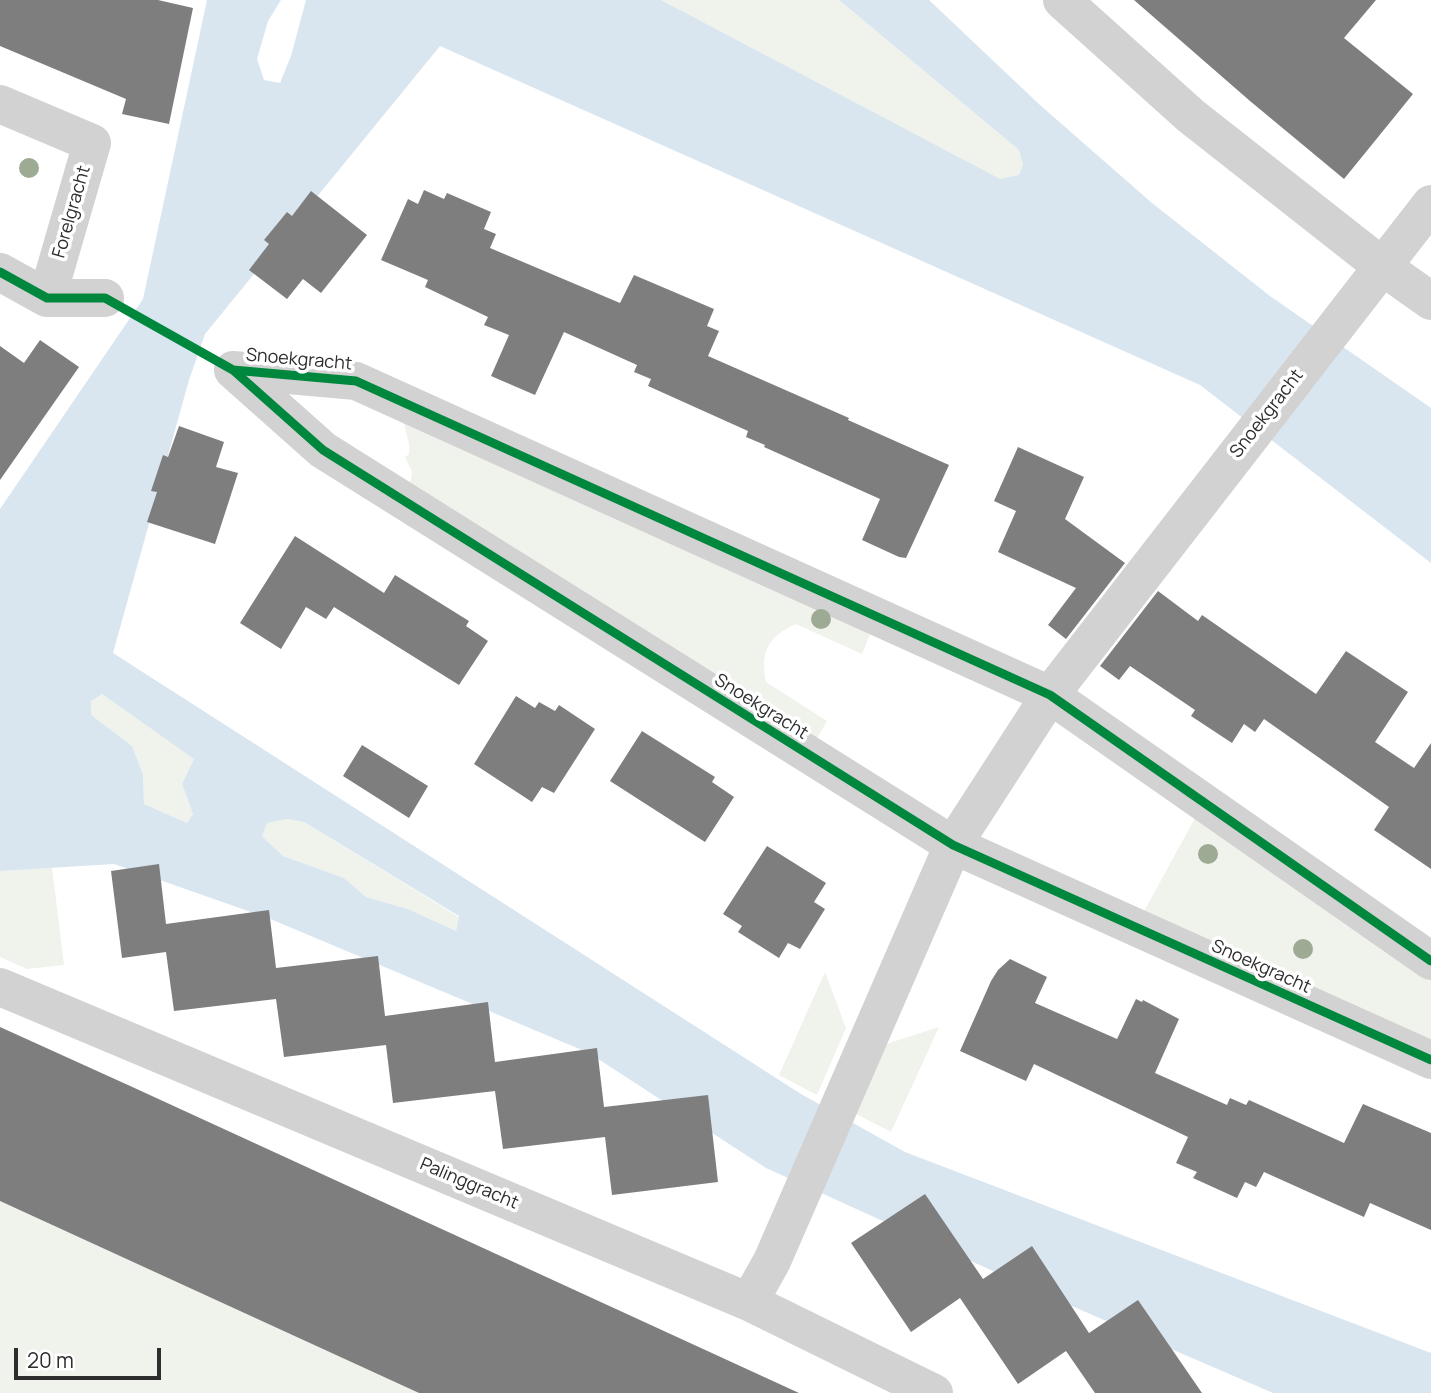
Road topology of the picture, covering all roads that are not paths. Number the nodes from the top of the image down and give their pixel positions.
1 (1062, 0) edge
2 (0, 104) edge
3 (1431, 204) edge
4 (1382, 267) junction
5 (0, 272) edge
6 (47, 298) junction
7 (105, 298) dead end
8 (1431, 301) edge
9 (1050, 695) junction
10 (953, 845) junction
11 (1431, 961) edge
12 (0, 986) edge
13 (1431, 1060) edge
14 (749, 1302) junction
15 (934, 1393) edge

1 - 4 street
2 - 6 street, Forelgracht
3 - 4 street, Snoekgracht
4 - 8 street
4 - 9 street, Snoekgracht
5 - 6 street
6 - 7 street
9 - 10 street, Snoekgracht
9 - 10 street, Snoekgracht
9 - 11 street, Snoekgracht
10 - 13 street, Snoekgracht
10 - 14 street, Snoekgracht
12 - 14 street, Palinggracht
14 - 15 street, Palinggracht

